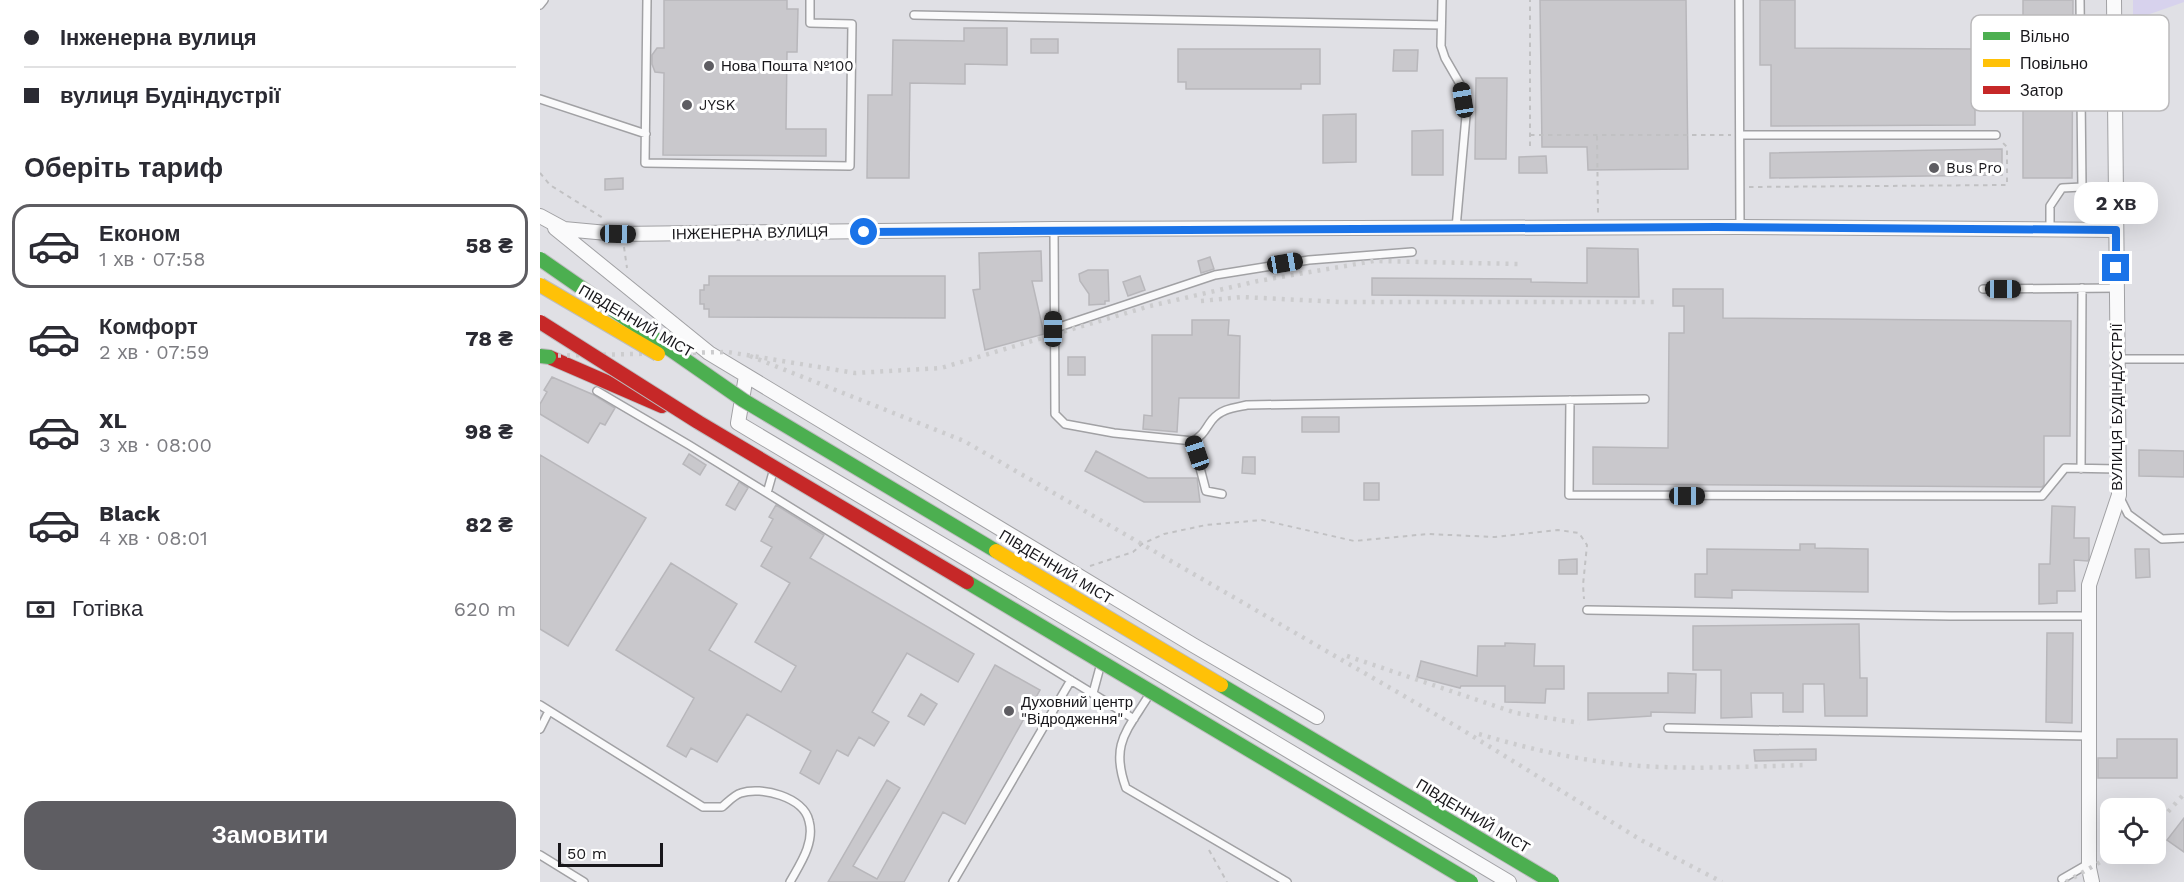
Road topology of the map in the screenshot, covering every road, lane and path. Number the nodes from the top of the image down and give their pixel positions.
1 (544, 0) edge
2 (647, 0) edge
3 (810, 0) edge
4 (1442, 0) edge
5 (1530, 0) edge
6 (1739, 0) edge
7 (2080, 0) edge
8 (2114, 0) edge
9 (540, 5) edge
10 (914, 15) dead end
11 (2080, 15) edge
12 (2114, 15) edge
13 (1442, 25) junction
14 (540, 99) edge
15 (2081, 111) edge
16 (2115, 111) edge
17 (646, 134) junction
18 (1530, 135) junction
19 (1740, 135) junction
20 (1996, 135) joint
21 (1597, 136) junction
22 (1530, 146) dead end
23 (540, 173) edge
24 (550, 184) dead end
25 (1740, 188) junction
26 (544, 219) edge
27 (1598, 219) dead end
28 (1740, 227) junction
29 (1456, 228) junction
30 (1054, 229) junction
31 (2050, 229) junction
32 (2116, 230) junction
33 (623, 244) dead end
34 (1412, 252) dead end
35 (540, 259) edge
36 (540, 285) edge
37 (630, 288) junction
38 (2082, 288) junction
39 (2117, 288) junction
40 (1983, 289) dead end
41 (540, 322) edge
42 (1053, 329) junction
43 (542, 356) edge
44 (2117, 359) junction
45 (2184, 359) edge
46 (570, 375) dead end
47 (746, 376) junction
48 (590, 387) dead end
49 (1645, 399) dead end
50 (743, 400) junction
51 (1570, 400) junction
52 (698, 422) junction
53 (1193, 441) junction
54 (780, 449) junction
55 (2081, 469) junction
56 (2118, 469) junction
57 (767, 493) junction
58 (1222, 494) dead end
59 (2119, 495) junction
60 (2184, 538) edge
61 (1081, 569) dead end
62 (1587, 610) joint
63 (2089, 616) junction
64 (1107, 643) junction
65 (1161, 675) junction
66 (1071, 680) junction
67 (1093, 693) junction
68 (540, 705) edge
69 (549, 711) junction
70 (1317, 717) dead end
71 (1134, 719) junction
72 (540, 729) edge
73 (1668, 729) dead end
74 (2089, 736) junction
75 (1197, 829) junction
76 (540, 855) edge
77 (2089, 863) junction
78 (2062, 879) dead end
79 (584, 882) edge
80 (790, 882) edge
81 (953, 882) edge
82 (1227, 882) edge
83 (1287, 882) edge
84 (1471, 882) edge
85 (1509, 882) edge
86 (1552, 882) edge
87 (2092, 882) edge

1 - 9 lane
2 - 17 lane
3 - 17 lane
4 - 13 lane
5 - 18 path
6 - 19 lane
7 - 11 lane
8 - 12 street, ВУЛИЦЯ БУДІНДУСТРІЇ
10 - 13 lane
13 - 29 lane
14 - 17 lane
15 - 31 lane
16 - 32 street, ВУЛИЦЯ БУДІНДУСТРІЇ
18 - 21 path
18 - 22 path
19 - 20 lane
19 - 21 path
19 - 25 lane
20 - 25 path
21 - 27 path
23 - 24 path
25 - 28 lane
26 - 30 street, ІНЖЕНЕРНА ВУЛИЦЯ
26 - 37 street
28 - 29 street, ІНЖЕНЕРНА ВУЛИЦЯ
28 - 31 street, ІНЖЕНЕРНА ВУЛИЦЯ
29 - 30 street, ІНЖЕНЕРНА ВУЛИЦЯ
30 - 42 lane
31 - 32 street, ІНЖЕНЕРНА ВУЛИЦЯ
32 - 39 street, ВУЛИЦЯ БУДІНДУСТРІЇ
33 - 37 path
34 - 42 lane
35 - 50 main road, bridge
36 - 50 main road, ПІВДЕННИЙ МІСТ, bridge
37 - 47 street
38 - 39 lane
38 - 40 lane
38 - 55 lane
39 - 44 street, ВУЛИЦЯ БУДІНДУСТРІЇ
41 - 52 main road, bridge
42 - 53 lane
43 - 46 lane
43 - 52 main road, bridge
44 - 45 lane
44 - 56 street, ВУЛИЦЯ БУДІНДУСТРІЇ
47 - 54 street
47 - 70 street
48 - 57 lane
49 - 51 lane
50 - 86 main road, ПІВДЕННИЙ МІСТ, bridge
51 - 53 lane
51 - 55 lane
52 - 84 main road, bridge
53 - 58 lane
54 - 57 lane
54 - 64 street
55 - 56 lane
56 - 59 street, ВУЛИЦЯ БУДІНДУСТРІЇ
57 - 66 lane
59 - 60 lane
59 - 63 street, ВУЛИЦЯ БУДІНДУСТРІЇ
61 - 62 path
62 - 63 lane
63 - 74 street, ВУЛИЦЯ БУДІНДУСТРІЇ
64 - 65 street
64 - 67 lane
65 - 71 lane
65 - 85 street
66 - 67 lane
66 - 81 lane
67 - 71 lane
68 - 69 lane
69 - 72 lane
69 - 80 lane
71 - 75 lane
73 - 74 lane
74 - 77 street, ВУЛИЦЯ БУДІНДУСТРІЇ
75 - 82 path
75 - 83 lane
76 - 79 lane
77 - 78 lane
77 - 87 street, ВУЛИЦЯ БУДІНДУСТРІЇ

